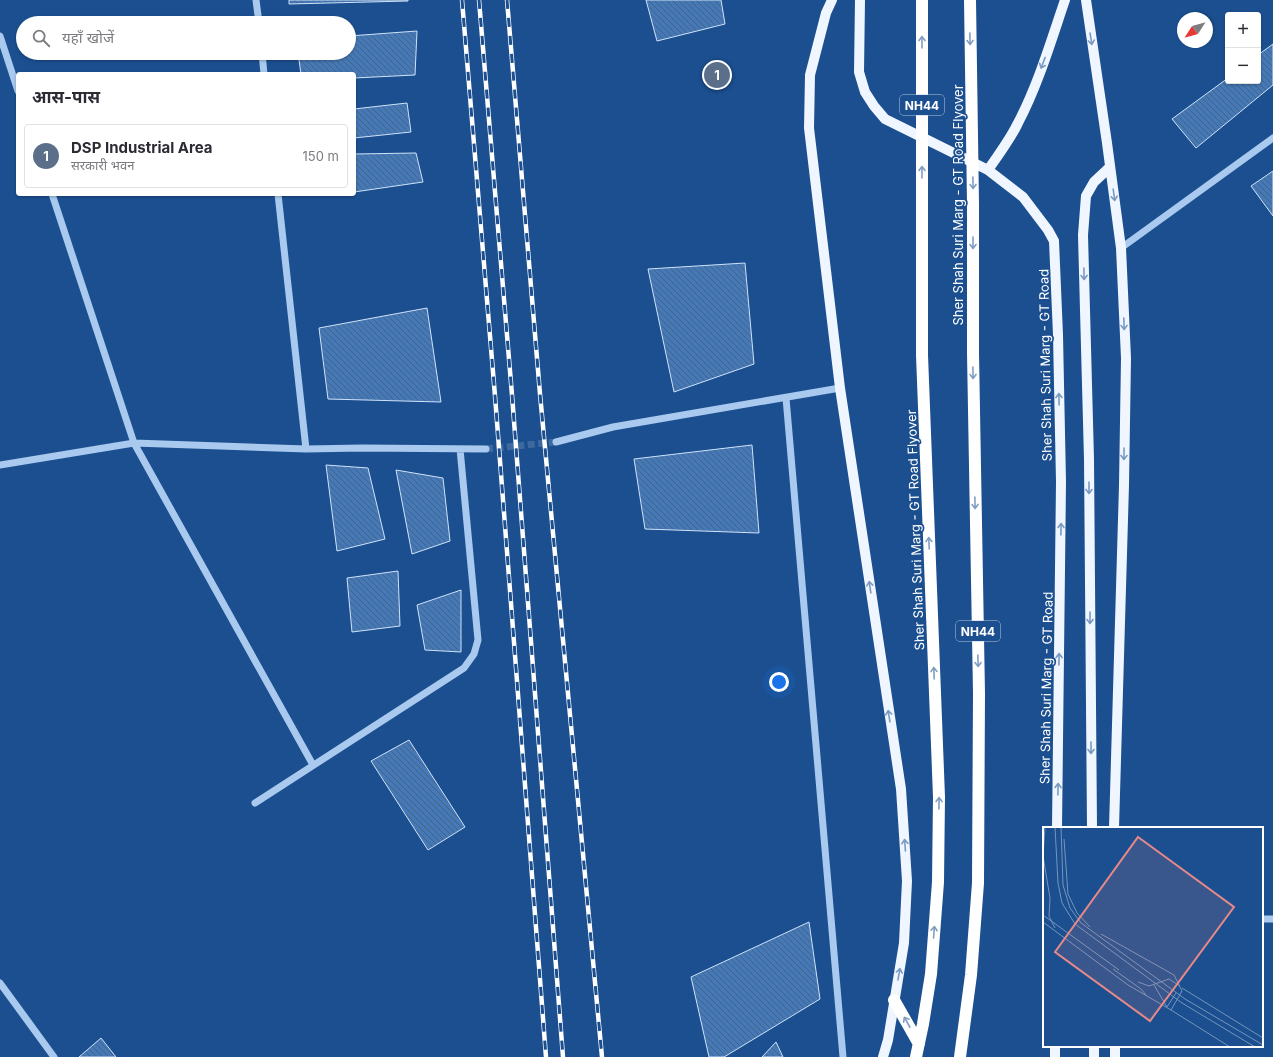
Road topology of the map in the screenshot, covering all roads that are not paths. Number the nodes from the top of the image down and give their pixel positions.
1 (256, 0) edge
2 (832, 0) edge
3 (860, 0) edge
4 (922, 0) edge
5 (970, 0) edge
6 (1065, 0) edge
7 (1086, 0) edge
8 (258, 16) edge
9 (0, 36) edge
10 (263, 60) edge
11 (264, 72) edge
12 (16, 85) edge
13 (1273, 138) edge
14 (1110, 167) junction
15 (988, 170) junction
16 (53, 196) edge
17 (278, 196) edge
18 (1121, 248) junction
19 (840, 388) junction
20 (786, 398) junction
21 (556, 442) tunnel mouth
22 (134, 443) junction
23 (306, 449) junction
24 (460, 449) junction
25 (486, 449) tunnel mouth
26 (0, 465) edge
27 (314, 766) junction
28 (255, 803) dead end
29 (1057, 827) edge
30 (1092, 827) edge
31 (1114, 827) edge
32 (1273, 919) edge
33 (1263, 920) edge
34 (0, 983) edge
35 (894, 1000) junction
36 (919, 1044) junction
37 (1114, 1047) edge
38 (54, 1057) edge
39 (843, 1057) edge
40 (883, 1057) edge
41 (916, 1057) edge
42 (960, 1057) edge
43 (1115, 1057) edge

1 - 8 street
2 - 19 main road
3 - 15 main road, Sher Shah Suri Marg - GT Road
36 -> 4 highway, Sher Shah Suri Marg - GT Road Flyover / NH44
5 -> 42 highway, Sher Shah Suri Marg - GT Road Flyover / NH44
6 -> 15 main road
7 -> 14 main road
9 - 12 street
10 - 11 street
13 - 18 street
14 -> 18 main road
14 -> 30 main road
29 -> 15 main road, Sher Shah Suri Marg - GT Road
16 - 22 street
17 - 23 street
18 -> 31 main road
19 - 20 street
35 -> 19 main road
20 - 21 street
20 - 39 street
22 - 23 street
22 - 26 street
22 - 27 street
23 - 24 street
24 - 25 street
24 - 27 street
27 - 28 street
32 - 33 street
34 - 38 street
36 -> 35 highway
35 - 40 main road
36 - 41 highway, Sher Shah Suri Marg - GT Road Flyover / NH44
37 - 43 main road

